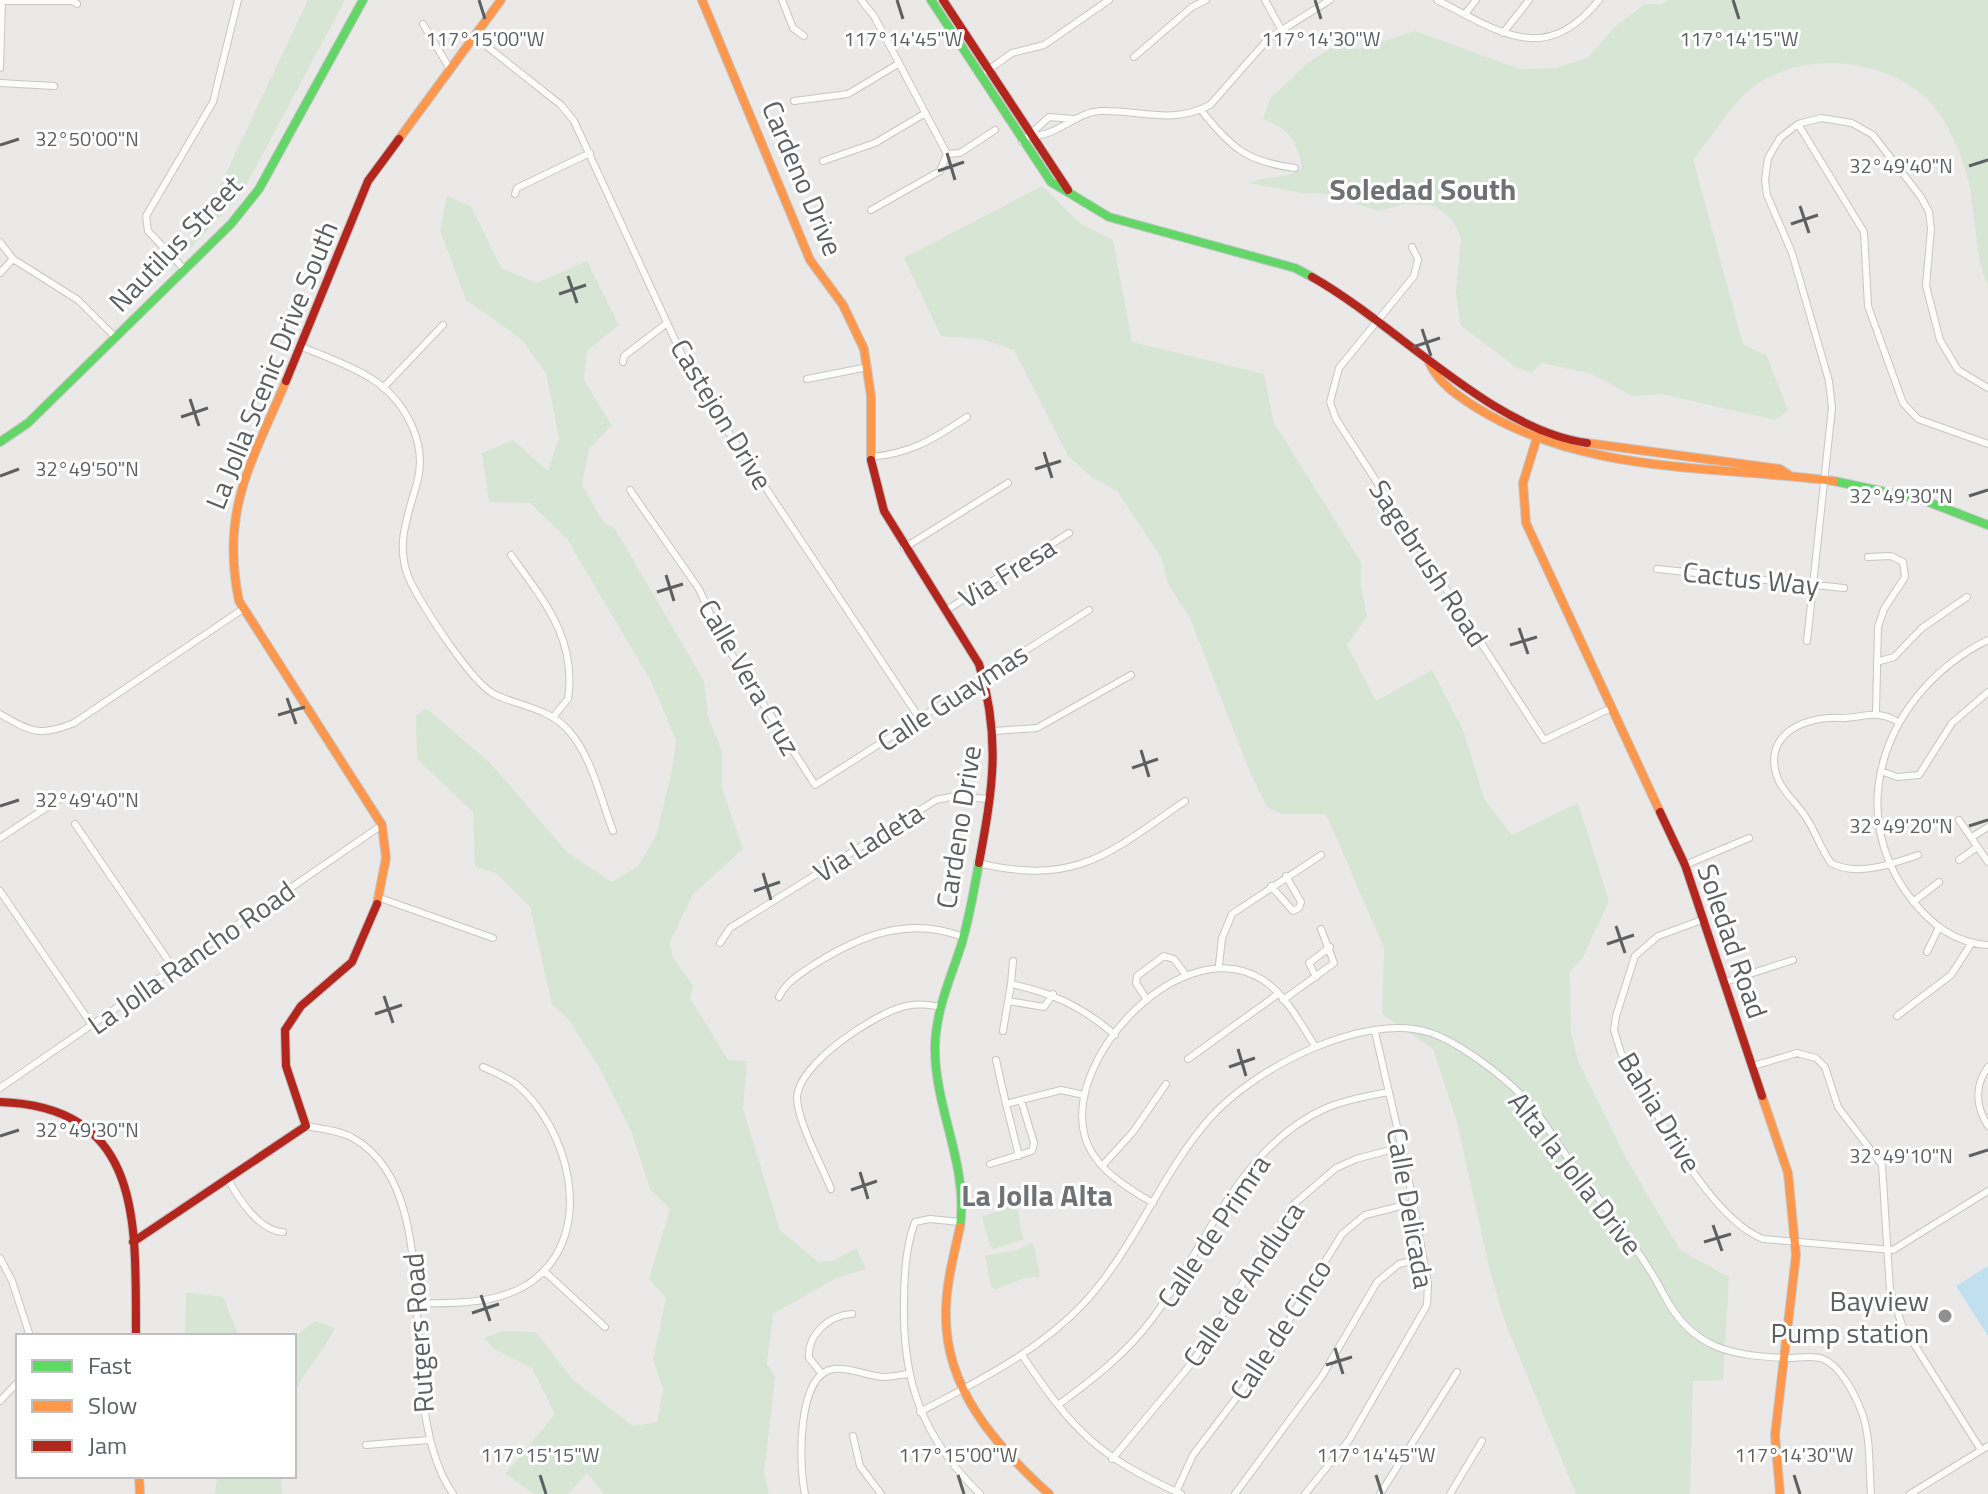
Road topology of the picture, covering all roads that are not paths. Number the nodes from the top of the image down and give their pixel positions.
1 (2, 0) edge
2 (238, 0) edge
3 (363, 0) edge
4 (501, 0) edge
5 (702, 0) edge
6 (782, 0) edge
7 (861, 0) edge
8 (1109, 0) edge
9 (1206, 0) edge
10 (1265, 0) edge
11 (1330, 0) edge
12 (1437, 0) edge
13 (1476, 0) edge
14 (1529, 0) edge
15 (1599, 0) edge
16 (937, 1) edge
17 (77, 4) dead end
18 (1465, 14) junction
19 (423, 24) dead end
20 (1281, 29) junction
21 (1503, 33) junction
22 (804, 36) dead end
23 (475, 37) junction
24 (1134, 57) dead end
25 (898, 64) junction
26 (0, 68) edge
27 (450, 69) junction
28 (987, 71) junction
29 (0, 83) edge
30 (54, 86) dead end
31 (794, 101) dead end
32 (1201, 110) junction
33 (924, 114) junction
34 (1073, 119) junction
35 (1798, 124) junction
36 (995, 130) dead end
37 (1030, 136) junction
38 (1022, 142) junction
39 (590, 153) junction
40 (947, 154) junction
41 (823, 161) dead end
42 (1295, 168) dead end
43 (1068, 190) junction
44 (515, 194) dead end
45 (871, 210) dead end
46 (0, 242) edge
47 (1412, 247) dead end
48 (13, 259) junction
49 (185, 270) junction
50 (0, 273) edge
51 (1378, 321) junction
52 (667, 323) junction
53 (443, 325) dead end
54 (115, 337) junction
55 (300, 346) junction
56 (623, 362) dead end
57 (1429, 362) junction
58 (868, 367) junction
59 (807, 379) dead end
60 (383, 388) junction
61 (1988, 388) edge
62 (967, 417) dead end
63 (1539, 431) junction
64 (1535, 441) junction
65 (0, 442) edge
66 (1988, 444) edge
67 (870, 457) junction
68 (1789, 475) junction
69 (1826, 480) junction
70 (1008, 483) dead end
71 (630, 490) dead end
72 (1988, 525) edge
73 (1069, 533) dead end
74 (904, 548) junction
75 (511, 555) dead end
76 (1868, 557) dead end
77 (1657, 569) dead end
78 (1814, 585) junction
79 (1844, 588) dead end
80 (1967, 597) dead end
81 (243, 609) junction
82 (1089, 610) dead end
83 (945, 611) junction
84 (1988, 640) edge
85 (1807, 641) dead end
86 (1880, 661) junction
87 (1131, 675) dead end
88 (983, 677) junction
89 (1988, 692) edge
90 (1611, 708) junction
91 (1876, 712) junction
92 (0, 714) edge
93 (554, 716) junction
94 (920, 719) junction
95 (1898, 722) junction
96 (994, 731) junction
97 (1881, 771) junction
98 (815, 785) joint
99 (988, 799) junction
100 (58, 800) dead end
101 (1185, 801) dead end
102 (1959, 820) dead end
103 (75, 824) dead end
104 (382, 825) junction
105 (1988, 827) edge
106 (613, 831) dead end
107 (1972, 837) junction
108 (0, 838) edge
109 (1749, 838) dead end
110 (1977, 847) junction
111 (1321, 855) dead end
112 (1918, 855) dead end
113 (1959, 860) dead end
114 (1988, 862) edge
115 (977, 863) junction
116 (1685, 865) junction
117 (1889, 865) junction
118 (1286, 876) junction
119 (1939, 882) dead end
120 (1271, 886) junction
121 (0, 891) edge
122 (377, 897) junction
123 (1913, 902) junction
124 (1702, 920) junction
125 (1939, 927) junction
126 (1321, 929) dead end
127 (963, 937) junction
128 (493, 938) dead end
129 (720, 943) dead end
130 (1971, 944) junction
131 (1988, 945) edge
132 (1330, 947) junction
133 (1927, 952) dead end
134 (1793, 960) dead end
135 (1013, 961) dead end
136 (1219, 965) junction
137 (174, 969) junction
138 (1185, 974) junction
139 (1316, 977) junction
140 (1725, 982) junction
141 (1011, 984) junction
142 (1053, 994) junction
143 (779, 997) dead end
144 (1280, 997) junction
145 (1147, 1000) junction
146 (1008, 1001) junction
147 (942, 1007) junction
148 (1897, 1016) dead end
149 (92, 1025) junction
150 (1003, 1031) dead end
151 (1375, 1032) junction
152 (1115, 1035) junction
153 (1315, 1046) junction
154 (1188, 1059) dead end
155 (996, 1060) dead end
156 (1753, 1066) junction
157 (483, 1067) dead end
158 (1988, 1067) edge
159 (1166, 1084) dead end
160 (0, 1088) edge
161 (1389, 1092) junction
162 (1084, 1095) junction
163 (1021, 1100) junction
164 (0, 1102) edge
165 (1006, 1104) junction
166 (306, 1126) junction
167 (1988, 1126) edge
168 (1401, 1147) junction
169 (1019, 1156) junction
170 (990, 1164) dead end
171 (1103, 1165) junction
172 (228, 1179) junction
173 (831, 1189) dead end
174 (1988, 1191) edge
175 (1153, 1203) junction
176 (1413, 1203) junction
177 (960, 1222) junction
178 (283, 1232) dead end
179 (133, 1242) junction
180 (1796, 1243) junction
181 (1888, 1249) junction
182 (0, 1258) edge
183 (1423, 1258) junction
184 (544, 1271) junction
185 (417, 1303) junction
186 (852, 1314) dead end
187 (605, 1327) dead end
188 (29, 1334) edge
189 (136, 1334) edge
190 (1022, 1355) junction
191 (1784, 1358) junction
192 (1457, 1372) dead end
193 (822, 1374) junction
194 (908, 1374) junction
195 (16, 1384) edge
196 (962, 1389) junction
197 (0, 1401) edge
198 (1058, 1405) junction
199 (920, 1412) junction
200 (853, 1436) dead end
201 (429, 1440) junction
202 (1482, 1441) dead end
203 (366, 1445) dead end
204 (1985, 1448) edge
205 (1112, 1459) junction
206 (1179, 1493) edge
207 (453, 1494) edge
208 (805, 1494) edge
209 (881, 1494) edge
210 (980, 1494) edge
211 (1049, 1494) edge
212 (1235, 1494) edge
213 (1305, 1494) edge
214 (1380, 1494) edge
215 (1450, 1494) edge
216 (1780, 1494) edge
217 (1871, 1494) edge
218 (1910, 1494) edge

1 - 17 street
1 - 26 street
2 - 49 street
3 - 49 street, Nautilus Street
4 - 23 street, La Jolla Scenic Drive South
5 - 58 street, Cardeno Drive
6 - 22 street
7 - 25 street
8 - 28 street
9 - 24 street
10 - 20 street
11 - 20 street
12 - 18 street
13 - 18 street
14 - 21 street
15 - 21 street
16 - 28 street
16 - 38 street
18 - 21 street
19 - 27 street
20 - 32 street
23 - 27 street, La Jolla Scenic Drive South
23 - 39 street, Castejon Drive
25 - 31 street
25 - 33 street
27 - 55 street, La Jolla Scenic Drive South
28 - 37 street
29 - 30 street
32 - 34 street
32 - 42 street
33 - 40 street
33 - 41 street
34 - 37 street
34 - 37 street
35 - 61 street
35 - 66 street
35 - 69 street
36 - 40 street
37 - 38 street
37 - 43 street
38 - 43 street
39 - 44 street
39 - 52 street, Castejon Drive
40 - 45 street
43 - 51 street
46 - 48 street
47 - 51 street
48 - 50 street
48 - 54 street
49 - 54 street, Nautilus Street
51 - 57 street
51 - 90 street, Sagebrush Road
52 - 56 street
52 - 94 street, Castejon Drive
53 - 60 street
54 - 65 street, Nautilus Street
55 - 60 street
55 - 81 street, La Jolla Scenic Drive South
57 - 63 street
57 - 64 street
58 - 59 street
58 - 67 street, Cardeno Drive
60 - 93 street
62 - 67 street
63 - 64 street, Soledad Road
63 - 68 street
64 - 68 street
64 - 90 street, Soledad Road
67 - 74 street, Cardeno Drive
68 - 69 street
69 - 72 street
69 - 78 street
70 - 74 street
71 - 98 street, Calle Vera Cruz
73 - 83 street, Via Fresa
74 - 83 street, Cardeno Drive
75 - 93 street
76 - 86 street
77 - 78 street, Cactus Way
78 - 79 street, Cactus Way
78 - 85 street
80 - 86 street
81 - 92 street
81 - 104 street, La Jolla Scenic Drive South
82 - 88 street, Calle Guaymas
83 - 88 street, Cardeno Drive
84 - 95 street
86 - 91 street
87 - 96 street
88 - 94 street, Calle Guaymas
88 - 96 street, Cardeno Drive
89 - 97 street
90 - 116 street, Soledad Road
91 - 95 street
91 - 117 street
93 - 106 street
94 - 98 street, Calle Guaymas
95 - 97 street
96 - 99 street, Cardeno Drive
97 - 117 street
99 - 115 street, Cardeno Drive
99 - 129 street, Via Ladeta
100 - 108 street
101 - 115 street
102 - 107 street
103 - 137 street
104 - 122 street, La Jolla Scenic Drive South
104 - 137 street, La Jolla Rancho Road
105 - 107 street
107 - 110 street
109 - 116 street
110 - 113 street
110 - 114 street
111 - 118 street
112 - 117 street
115 - 127 street, Cardeno Drive
116 - 124 street, Soledad Road
117 - 123 street
118 - 120 street
118 - 120 street
119 - 123 street
120 - 136 street
121 - 149 street
122 - 128 street
122 - 166 street, La Jolla Scenic Drive South
123 - 125 street
124 - 140 street, Soledad Road
124 - 180 street, Bahia Drive
125 - 130 street
125 - 133 street
126 - 132 street
127 - 143 street
127 - 147 street, Cardeno Drive
130 - 131 street
130 - 148 street
132 - 139 street
132 - 139 street
134 - 140 street
135 - 141 street
136 - 138 street
136 - 144 street
137 - 149 street, La Jolla Rancho Road
138 - 145 street
138 - 145 street
139 - 144 street
140 - 156 street, Soledad Road
141 - 142 street
141 - 146 street
142 - 146 street
142 - 152 street
144 - 153 street
144 - 154 street
145 - 152 street
146 - 150 street
147 - 173 street
147 - 177 street, Cardeno Drive
149 - 160 street, La Jolla Rancho Road
151 - 153 street, Alta la Jolla Drive
151 - 161 street, Calle Delicada
151 - 191 street, Alta la Jolla Drive
152 - 162 street
153 - 175 street, Alta la Jolla Drive
155 - 165 street
156 - 180 street, Soledad Road
156 - 181 street
157 - 184 street
158 - 167 street
159 - 171 street
161 - 168 street, Calle Delicada
161 - 198 street, Calle de Primra
162 - 163 street
162 - 171 street
163 - 165 street
163 - 169 street
164 - 179 street
165 - 169 street
166 - 172 street
166 - 185 street, Rutgers Road
168 - 176 street, Calle Delicada
168 - 205 street, Calle de Andluca
169 - 170 street
171 - 175 street
172 - 178 street
172 - 179 street
174 - 181 street
175 - 190 street, Alta la Jolla Drive
176 - 183 street, Calle Delicada
176 - 206 street, Calle de Cinco
177 - 194 street
177 - 196 street, Cardeno Drive
179 - 189 street
180 - 181 street, Bahia Drive
180 - 191 street, Soledad Road
181 - 204 street
182 - 188 street
183 - 212 street
183 - 213 street, Calle Delicada
184 - 185 street
184 - 187 street
185 - 201 street, Rutgers Road
186 - 193 street
190 - 196 street, Alta la Jolla Drive
190 - 198 street
191 - 216 street, Soledad Road
191 - 217 street, Alta la Jolla Drive
192 - 214 street
193 - 194 street
193 - 208 street
194 - 199 street
195 - 197 street
196 - 199 street, Alta la Jolla Drive
196 - 211 street, Cardeno Drive
198 - 205 street
199 - 210 street
200 - 209 street
201 - 203 street
201 - 207 street, Rutgers Road
202 - 215 street
204 - 218 street
205 - 206 street

